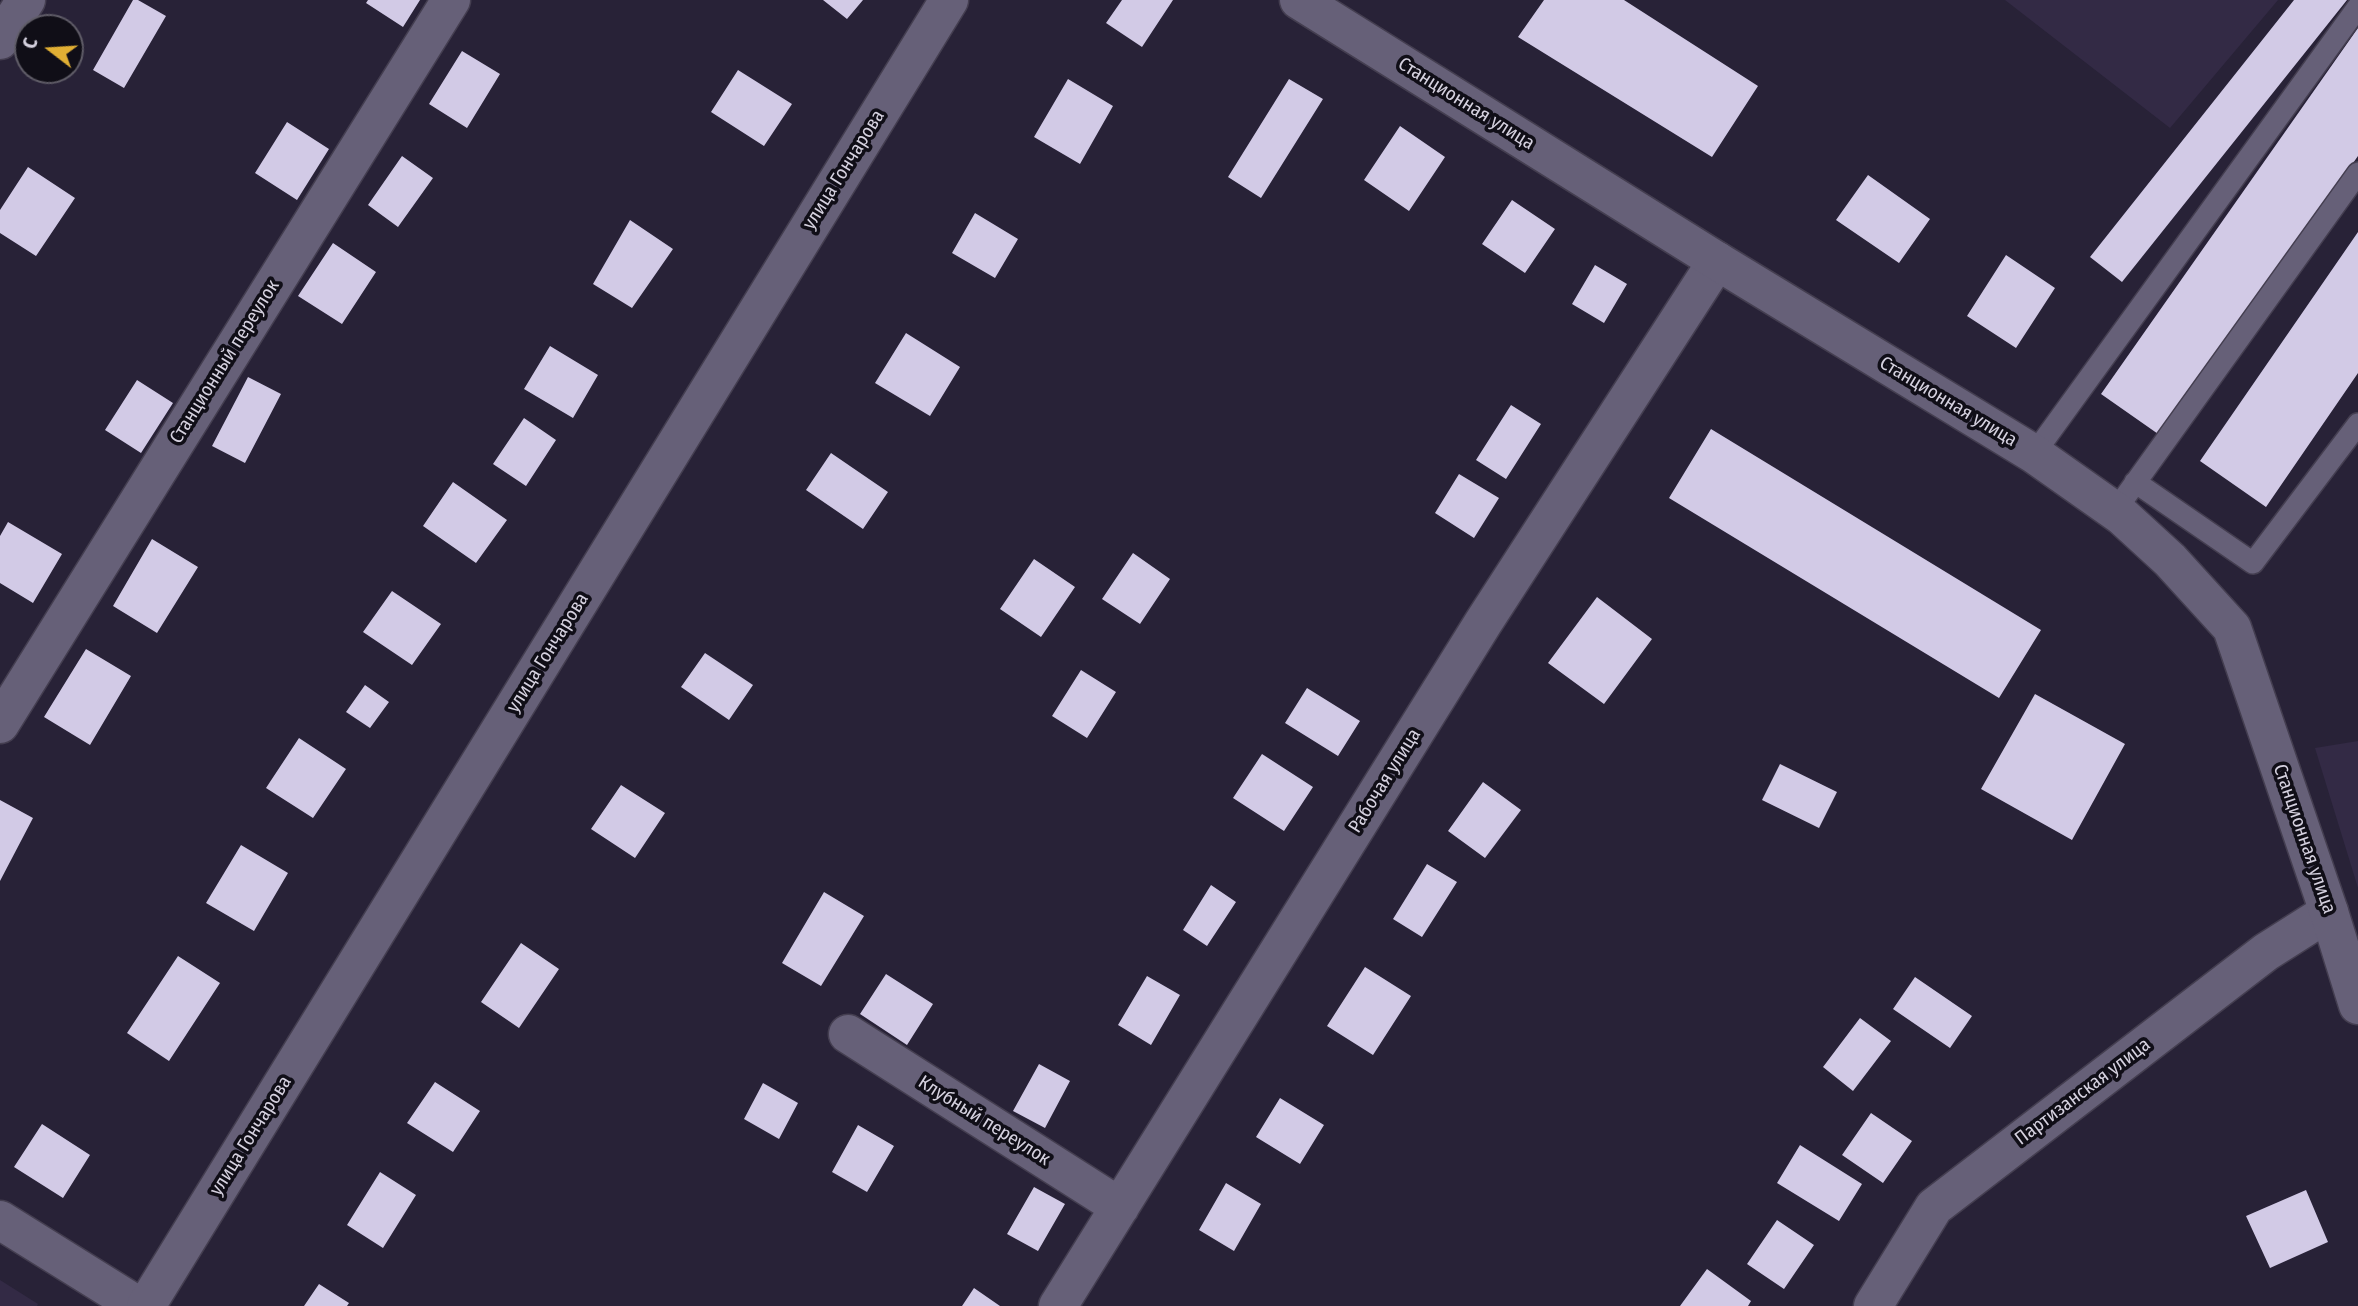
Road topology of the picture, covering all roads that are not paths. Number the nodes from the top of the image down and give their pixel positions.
1 (26, 0) edge
2 (451, 0) edge
3 (949, 0) edge
4 (1299, 0) edge
5 (2358, 7) edge
6 (0, 40) edge
7 (2358, 173) edge
8 (1717, 261) junction
9 (2358, 424) edge
10 (2034, 454) junction
11 (2125, 497) junction
12 (0, 724) edge
13 (2329, 912) junction
14 (2358, 1005) edge
15 (848, 1034) dead end
16 (1120, 1207) junction
17 (0, 1220) edge
18 (138, 1306) edge
19 (146, 1306) edge
20 (1058, 1306) edge
21 (1873, 1306) edge

1 - 6 street
2 - 12 street, Станционный переулок
3 - 19 street, улица Гончарова
4 - 8 street, Станционная улица
5 - 10 lane
7 - 11 lane
8 - 10 street, Станционная улица
8 - 16 street, Рабочая улица
9 - 11 lane
10 - 11 street, Станционная улица
11 - 13 street, Станционная улица
13 - 14 street, Станционная улица
13 - 21 street, Партизанская улица
15 - 16 street, Клубный переулок
16 - 20 street, Рабочая улица
17 - 18 street

